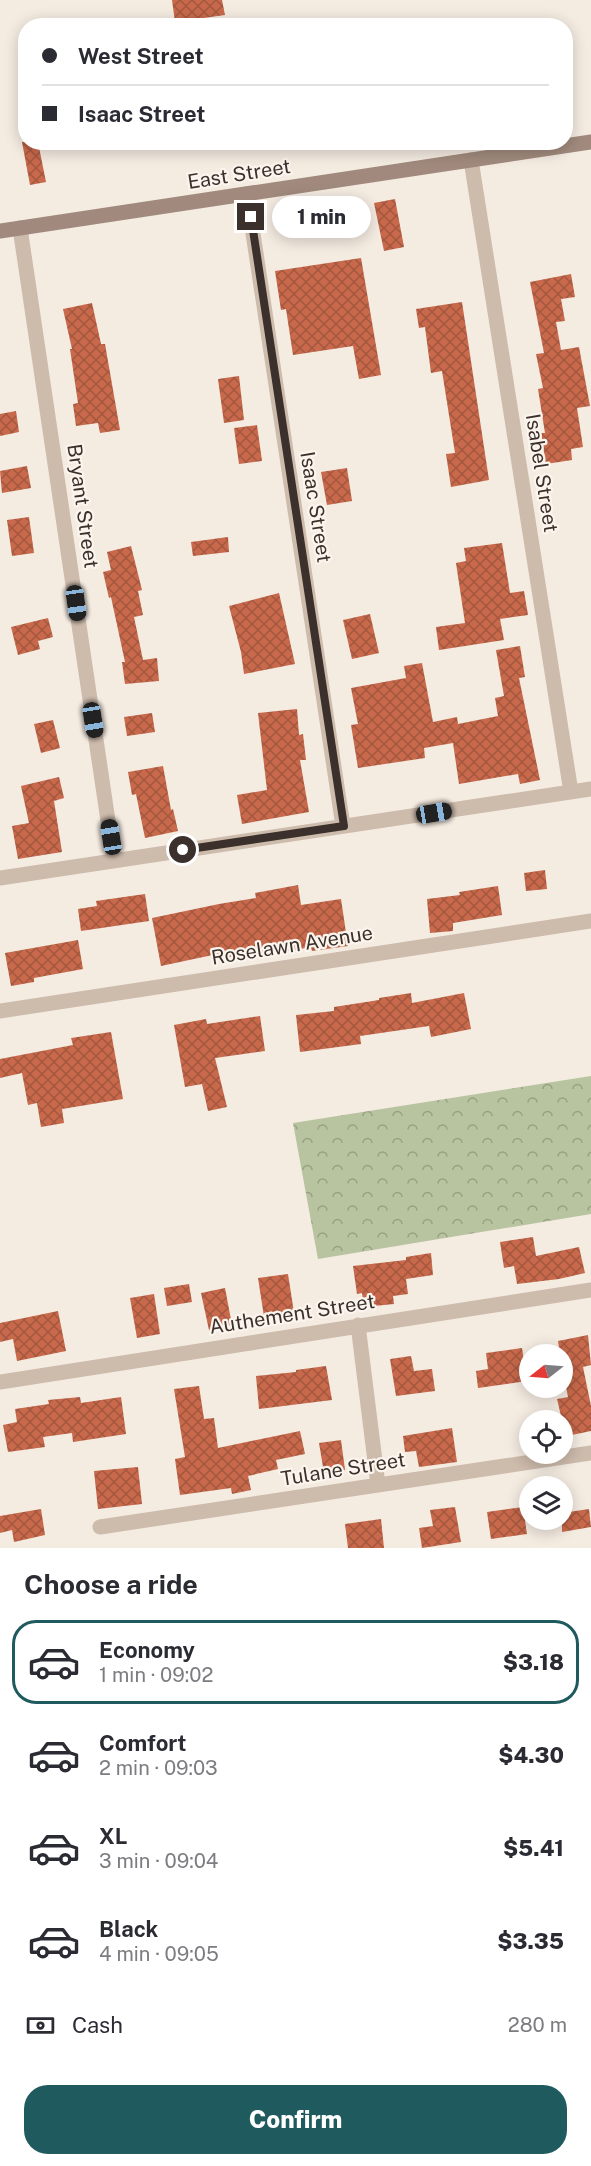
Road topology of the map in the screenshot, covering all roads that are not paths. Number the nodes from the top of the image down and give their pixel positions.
1 (591, 142) edge
2 (573, 145) edge
3 (538, 150) edge
4 (471, 160) junction
5 (247, 194) junction
6 (20, 228) junction
7 (0, 231) edge
8 (591, 789) edge
9 (571, 792) junction
10 (344, 826) junction
11 (114, 861) junction
12 (0, 878) edge
13 (591, 921) edge
14 (0, 1011) edge
15 (591, 1290) edge
16 (358, 1325) junction
17 (0, 1382) edge
18 (591, 1453) edge
19 (378, 1485) junction
20 (100, 1527) dead end

1 - 2 street, East Street
3 - 4 street, East Street
4 - 5 street, East Street
4 - 9 street, Isabel Street
5 - 6 street, East Street
5 - 10 street, Isaac Street
6 - 7 street, East Street
6 - 11 street, Bryant Street
8 - 9 street
9 - 10 street
10 - 11 street
11 - 12 street
13 - 14 street, Roselawn Avenue
15 - 16 street, Authement Street
16 - 17 street, Authement Street
16 - 19 street
18 - 19 street, Tulane Street
19 - 20 street, Tulane Street

